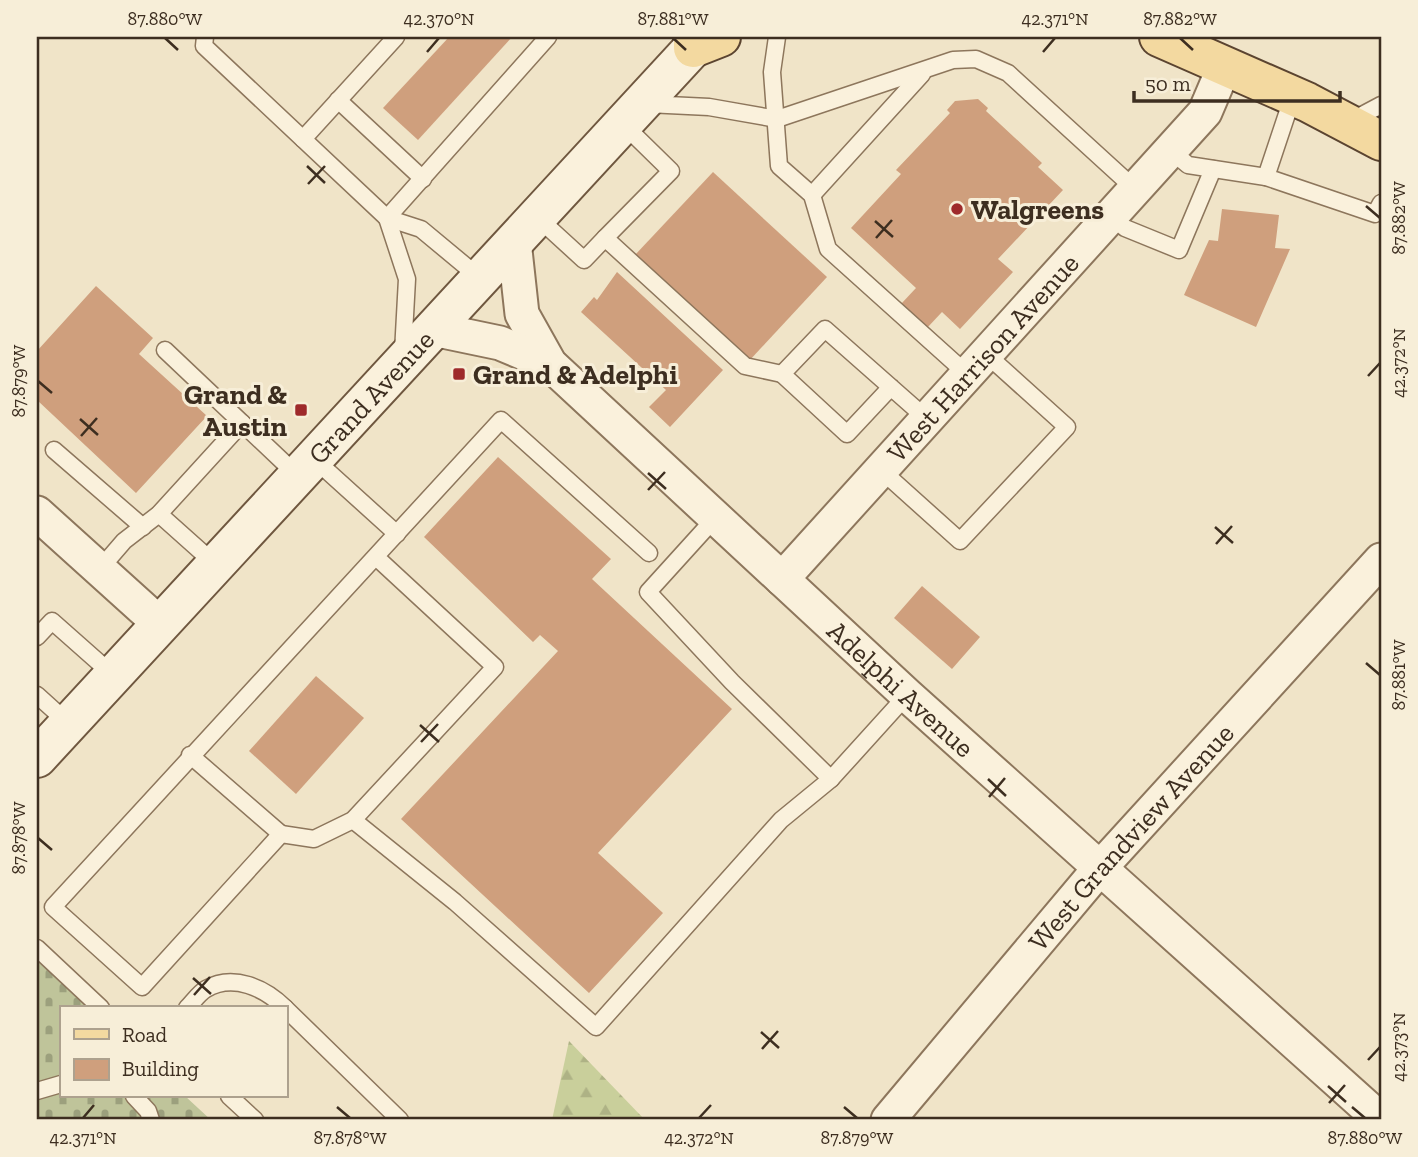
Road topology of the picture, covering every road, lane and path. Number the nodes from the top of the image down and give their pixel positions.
1 (205, 37) edge
2 (396, 37) edge
3 (548, 37) edge
4 (777, 37) edge
5 (1159, 37) edge
6 (702, 40) edge
7 (1225, 65) junction
8 (923, 72) junction
9 (1293, 96) junction
10 (338, 100) junction
11 (1381, 106) edge
12 (632, 114) junction
13 (776, 119) junction
14 (1347, 123) junction
15 (303, 139) junction
16 (1381, 141) edge
17 (1170, 150) junction
18 (1213, 169) junction
19 (1266, 177) junction
20 (424, 179) junction
21 (1135, 189) junction
22 (811, 195) junction
23 (1381, 203) edge
24 (1111, 216) junction
25 (387, 218) junction
26 (525, 229) junction
27 (605, 238) junction
28 (480, 278) junction
29 (433, 329) junction
30 (165, 350) dead end
31 (402, 362) junction
32 (550, 363) junction
33 (977, 364) junction
34 (782, 374) junction
35 (891, 387) junction
36 (927, 419) junction
37 (242, 423) junction
38 (54, 450) dead end
39 (305, 467) junction
40 (881, 470) junction
41 (37, 513) edge
42 (159, 514) junction
43 (716, 517) junction
44 (143, 527) junction
45 (397, 534) junction
46 (649, 553) dead end
47 (376, 557) junction
48 (1381, 560) edge
49 (215, 564) junction
50 (99, 570) junction
51 (782, 579) junction
52 (160, 624) junction
53 (37, 637) edge
54 (113, 675) junction
55 (37, 695) edge
56 (907, 695) junction
57 (68, 723) junction
58 (190, 755) junction
59 (37, 758) edge
60 (831, 779) junction
61 (353, 820) junction
62 (281, 834) junction
63 (1099, 869) junction
64 (37, 948) edge
65 (99, 1006) edge
66 (189, 1006) edge
67 (282, 1006) edge
68 (287, 1010) edge
69 (60, 1084) edge
70 (37, 1091) edge
71 (136, 1098) edge
72 (231, 1098) edge
73 (151, 1120) edge
74 (255, 1120) edge
75 (400, 1120) edge
76 (888, 1120) edge
77 (1381, 1120) edge

1 - 15 lane
2 - 10 lane
3 - 20 lane
4 - 13 lane
5 - 7 main road
6 - 12 main road, Grand Avenue
7 - 9 main road
7 - 17 street, West Harrison Avenue
8 - 13 lane
8 - 21 lane
8 - 22 lane
9 - 14 main road
9 - 19 lane
10 - 15 lane
10 - 20 lane
11 - 14 lane
12 - 13 lane
12 - 26 main road, Grand Avenue
12 - 27 lane
13 - 22 lane
14 - 16 main road
15 - 25 lane
17 - 18 lane
17 - 21 street, West Harrison Avenue
18 - 19 lane
18 - 24 lane
19 - 23 lane
20 - 25 lane
21 - 24 street, West Harrison Avenue
22 - 33 lane
24 - 33 street, West Harrison Avenue
25 - 28 lane
25 - 31 lane
26 - 27 lane
26 - 28 main road, Grand Avenue
26 - 32 street, Adelphi Avenue
27 - 34 lane
28 - 29 main road, Grand Avenue
29 - 31 main road, Grand Avenue
29 - 32 street, Adelphi Avenue
30 - 37 lane
31 - 39 main road, Grand Avenue
32 - 43 street, Adelphi Avenue
33 - 36 street, West Harrison Avenue
33 - 40 lane
34 - 35 lane
34 - 35 lane
35 - 36 lane
36 - 40 street, West Harrison Avenue
37 - 39 lane
37 - 42 lane
38 - 44 lane
39 - 45 lane
39 - 49 main road, Grand Avenue
40 - 51 street, West Harrison Avenue
41 - 50 street
42 - 44 lane
42 - 49 lane
43 - 51 street, Adelphi Avenue
43 - 60 lane
44 - 50 lane
45 - 46 lane
45 - 47 lane
47 - 58 lane
47 - 61 lane
48 - 63 street, West Grandview Avenue
49 - 52 main road, Grand Avenue
50 - 52 street
51 - 56 street, Adelphi Avenue
52 - 54 main road, Grand Avenue
53 - 54 lane
54 - 57 main road, Grand Avenue
55 - 57 lane
56 - 60 lane
56 - 63 street, Adelphi Avenue
57 - 59 main road, Grand Avenue
58 - 62 lane
58 - 62 lane
60 - 61 lane
61 - 62 lane
63 - 76 street, West Grandview Avenue
63 - 77 street, Adelphi Avenue
64 - 65 lane
66 - 67 lane
68 - 75 lane
69 - 70 lane
71 - 73 lane
72 - 74 lane

